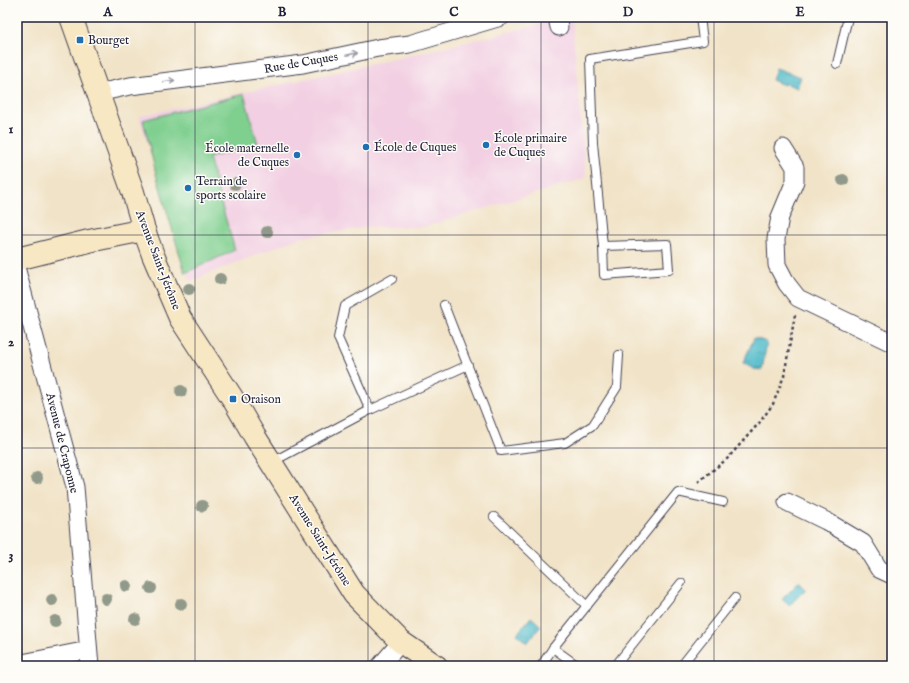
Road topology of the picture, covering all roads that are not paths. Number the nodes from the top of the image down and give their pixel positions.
1 (71, 17) edge
2 (501, 17) edge
3 (700, 17) edge
4 (848, 17) edge
5 (837, 64) dead end
6 (98, 93) junction
7 (783, 148) dead end
8 (144, 230) junction
9 (603, 246) junction
10 (17, 260) edge
11 (17, 271) edge
12 (392, 279) dead end
13 (444, 305) dead end
14 (892, 343) edge
15 (620, 355) dead end
16 (468, 365) junction
17 (370, 410) junction
18 (272, 463) junction
19 (723, 502) dead end
20 (787, 502) dead end
21 (494, 517) dead end
22 (892, 575) edge
23 (681, 583) dead end
24 (735, 598) dead end
25 (587, 606) junction
26 (401, 642) junction
27 (553, 648) junction
28 (89, 658) edge
29 (17, 664) edge
30 (380, 666) edge
31 (436, 666) edge
32 (541, 666) edge
33 (578, 666) edge
34 (615, 666) edge
35 (681, 666) edge

1 - 6 street, Avenue Saint-Jérôme
6 -> 2 street, Rue de Cuques
3 - 9 lane
4 - 5 lane
6 - 8 street, Avenue Saint-Jérôme
7 - 14 street
8 - 10 street
8 - 18 street, Avenue Saint-Jérôme
9 - 9 lane
11 - 28 street, Avenue de Craponne
12 - 17 lane
13 - 16 lane
15 - 16 lane
16 - 17 lane
17 - 18 lane
18 - 26 street, Avenue Saint-Jérôme
19 - 25 lane
20 - 22 street
21 - 25 lane
23 - 34 lane
24 - 35 lane
25 - 27 lane
26 - 30 street
26 - 31 street, Avenue Saint-Jérôme
27 - 32 lane
27 - 33 lane
28 - 29 street

